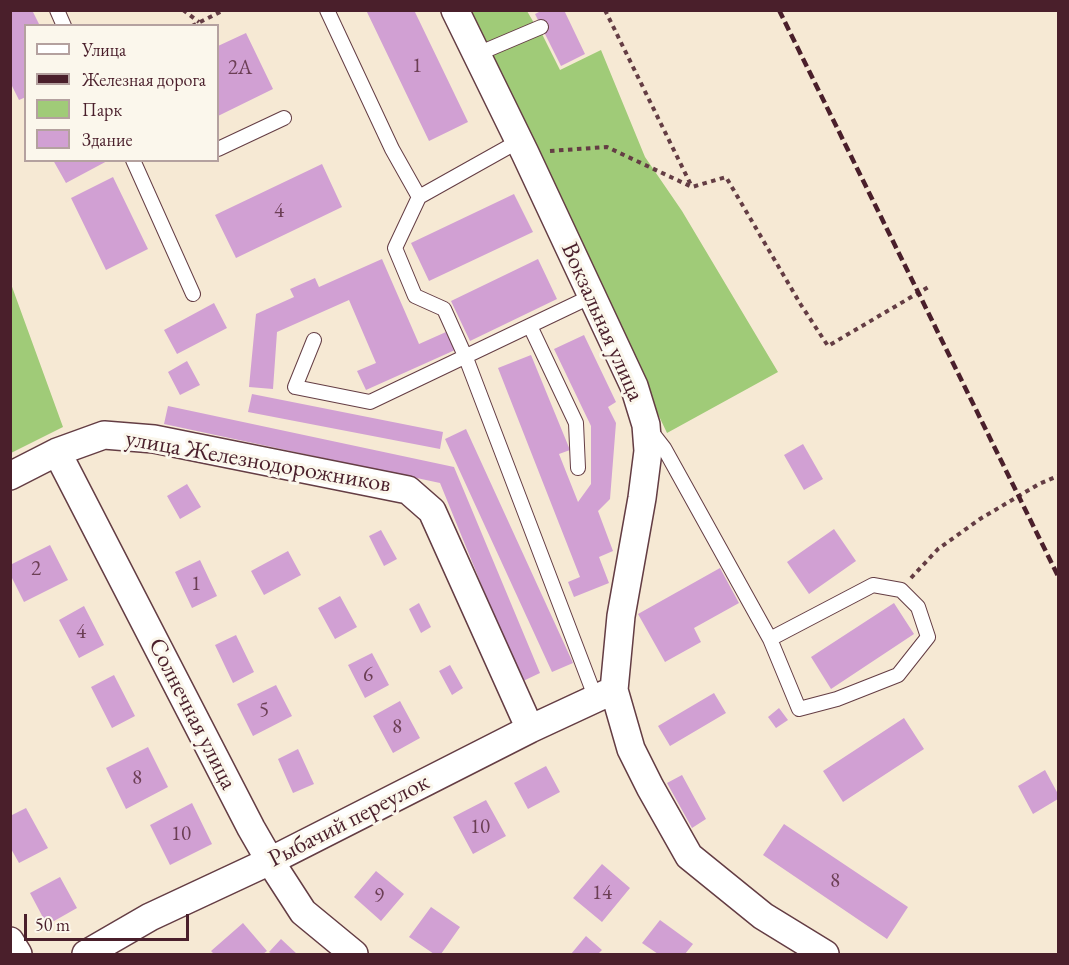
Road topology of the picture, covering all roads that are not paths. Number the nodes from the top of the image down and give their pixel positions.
1 (57, 10) edge
2 (327, 10) edge
3 (455, 10) edge
4 (63, 24) edge
5 (541, 27) dead end
6 (475, 55) junction
7 (284, 118) dead end
8 (522, 147) junction
9 (219, 149) edge
10 (134, 162) edge
11 (419, 197) junction
12 (193, 294) dead end
13 (592, 296) junction
14 (530, 327) junction
15 (314, 340) dead end
16 (466, 358) junction
17 (646, 425) junction
18 (57, 452) junction
19 (578, 468) dead end
20 (10, 476) edge
21 (770, 639) junction
22 (605, 694) junction
23 (530, 729) junction
24 (270, 861) junction
25 (10, 941) edge
26 (18, 954) edge
27 (86, 954) edge
28 (354, 954) edge
29 (825, 954) edge

1 - 4 lane
2 - 11 lane
3 - 6 street, Вокзальная улица
5 - 6 lane
6 - 8 street, Вокзальная улица
7 - 9 lane
8 - 11 lane
8 - 13 street, Вокзальная улица
10 - 12 lane
11 - 16 lane
13 - 14 lane
13 - 17 street, Вокзальная улица
14 - 16 lane
14 - 19 lane
15 - 16 lane
16 - 22 lane
17 - 21 lane
17 - 22 street, Вокзальная улица
18 - 20 street, улица Железнодорожников
18 - 23 street, улица Железнодорожников
18 - 24 street, Солнечная улица
21 - 21 lane
22 - 23 street, Рыбачий переулок
22 - 29 street
23 - 24 street, Рыбачий переулок
24 - 27 street, Рыбачий переулок
24 - 28 street, Солнечная улица
25 - 26 street

